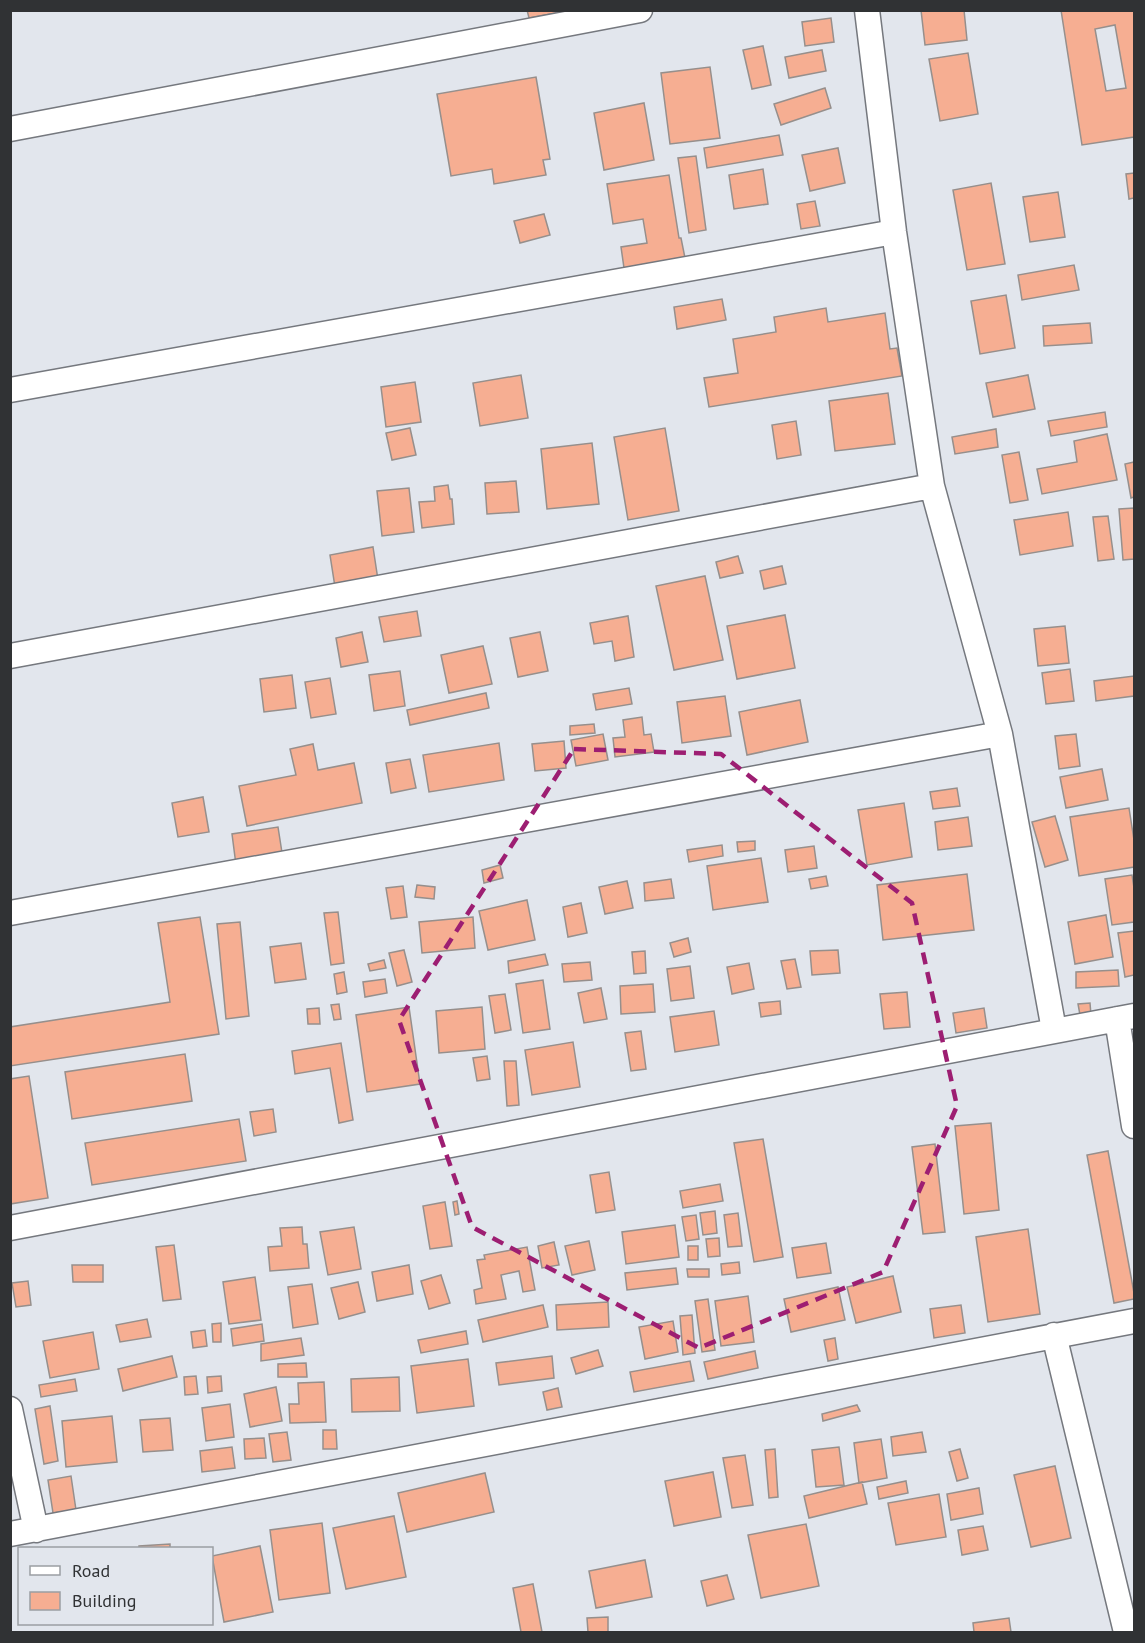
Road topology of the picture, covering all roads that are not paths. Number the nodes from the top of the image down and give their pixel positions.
1 (640, 10) edge
2 (867, 10) edge
3 (10, 129) edge
4 (894, 232) junction
5 (10, 390) edge
6 (932, 486) junction
7 (10, 656) edge
8 (1000, 734) junction
9 (10, 913) edge
10 (1126, 1018) edge
11 (1054, 1030) junction
12 (1134, 1126) edge
13 (10, 1228) edge
14 (1134, 1321) edge
15 (1054, 1335) junction
16 (10, 1409) edge
17 (36, 1530) junction
18 (10, 1534) edge
19 (1126, 1632) edge

1 - 3 street
2 - 4 street
4 - 5 street
4 - 6 street
6 - 7 street
6 - 8 street
8 - 9 street
8 - 11 street
10 - 11 street
10 - 12 street
11 - 13 street
14 - 15 street
15 - 17 street
15 - 19 street
16 - 17 street
17 - 18 street

